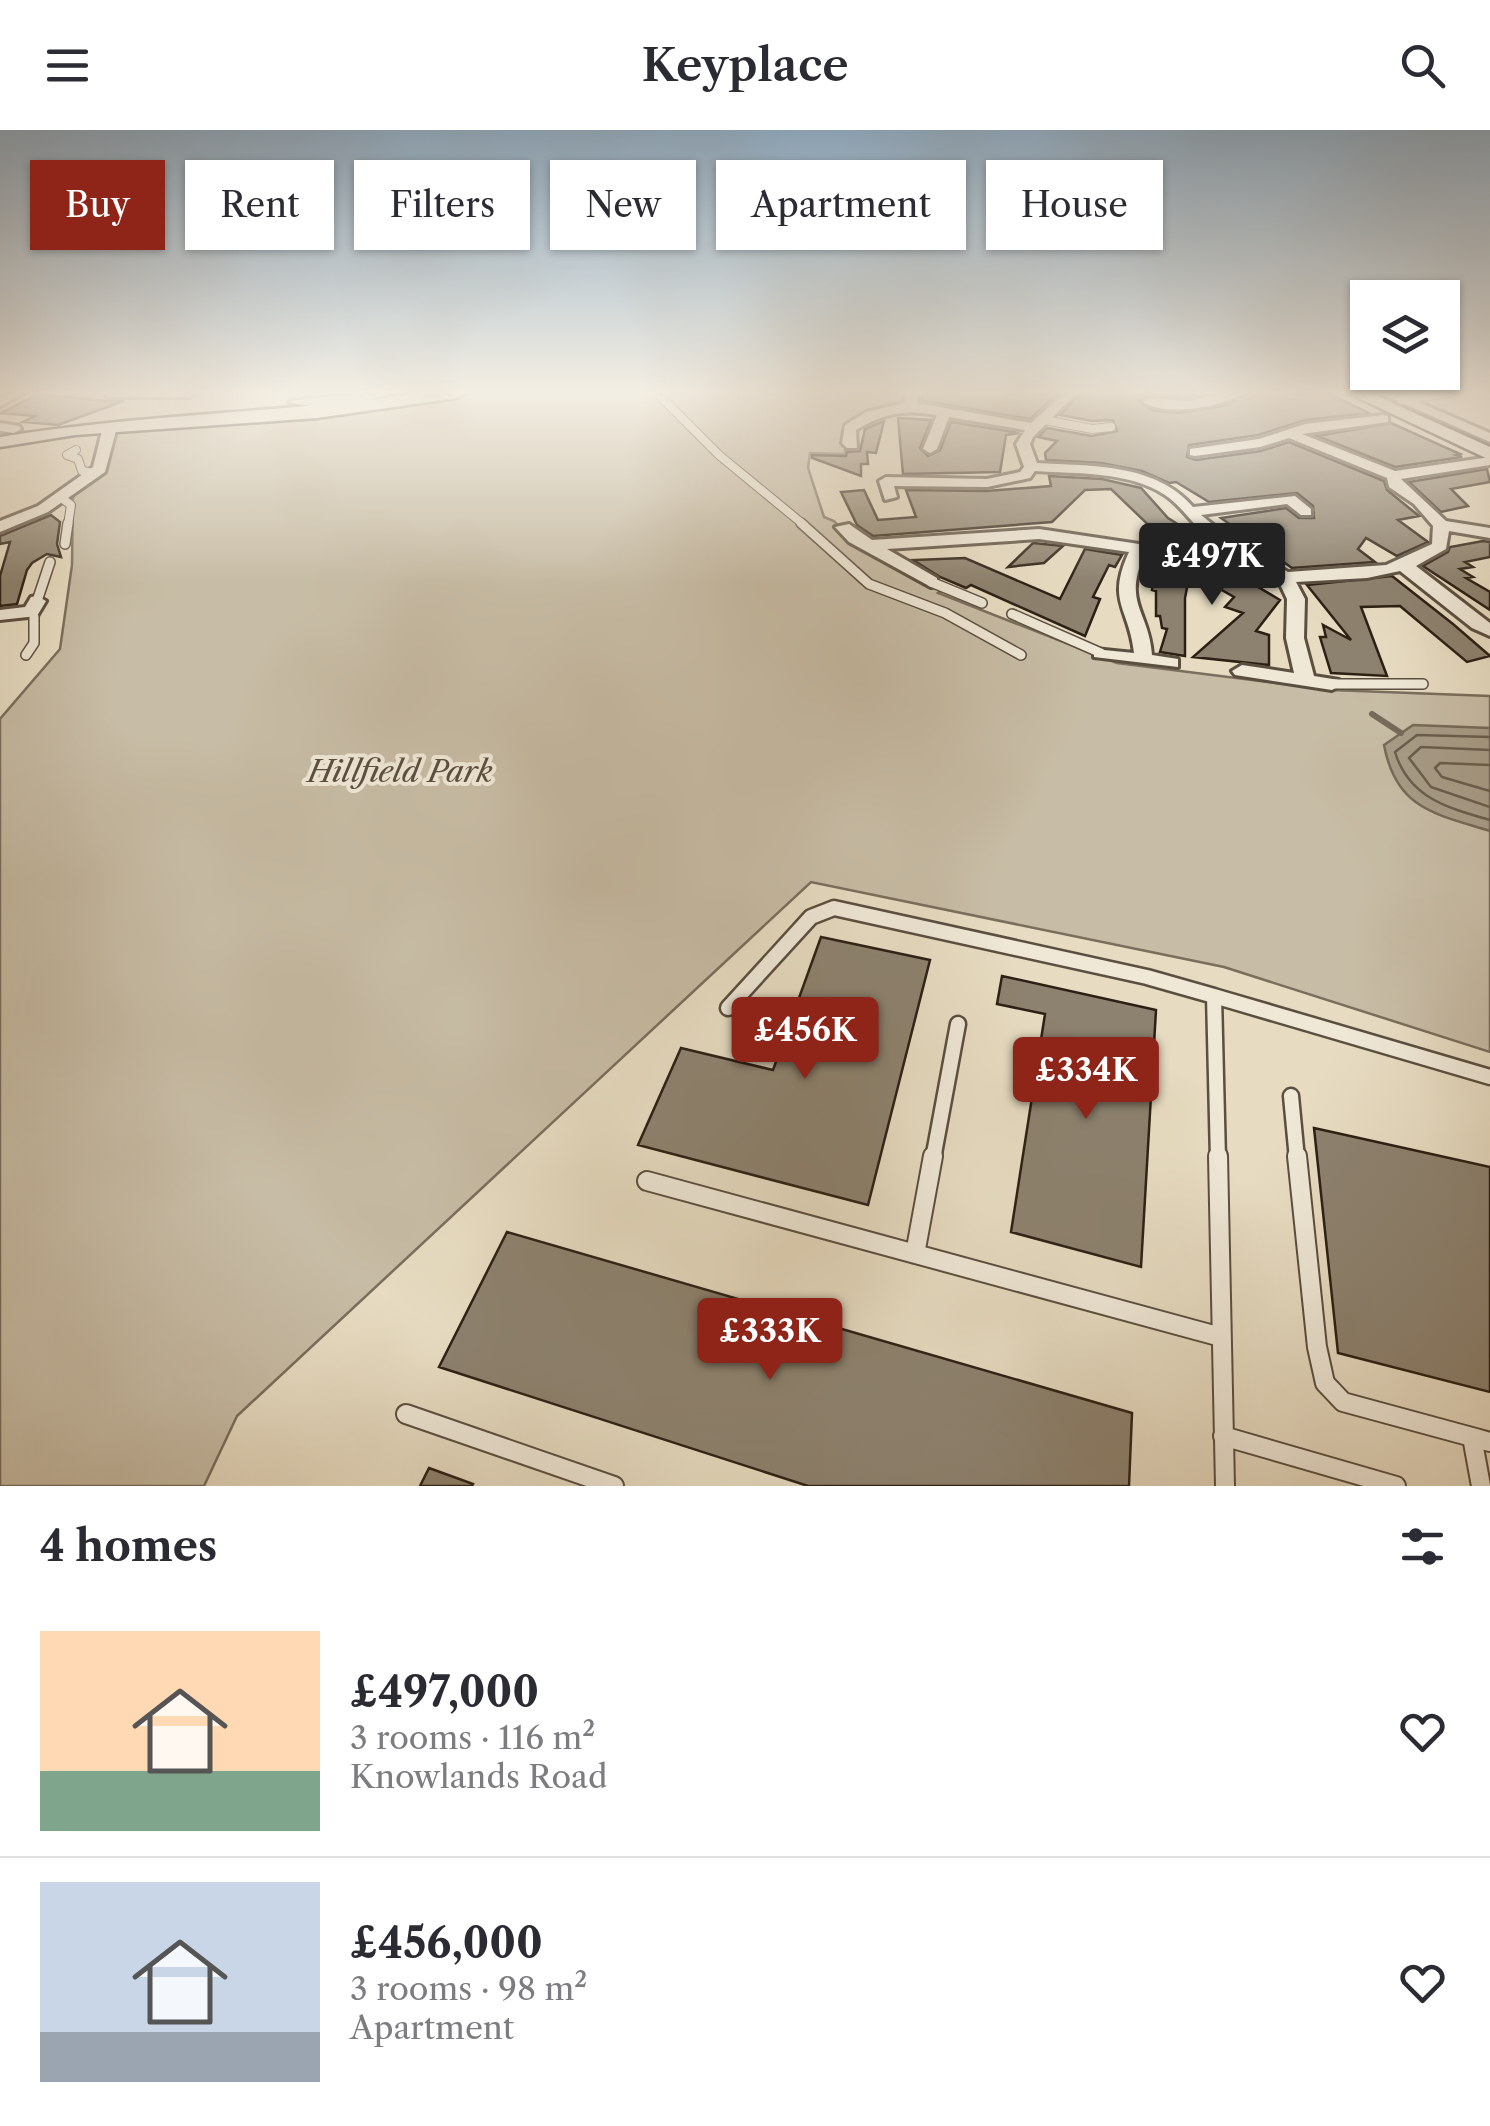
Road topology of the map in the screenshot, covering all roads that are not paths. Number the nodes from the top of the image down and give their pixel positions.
1 (71, 456) edge
2 (103, 456) edge
3 (720, 456) edge
4 (1028, 456) edge
5 (1345, 456) edge
6 (1490, 458) edge
7 (1032, 467) junction
8 (94, 473) junction
9 (1394, 476) junction
10 (60, 497) junction
11 (890, 498) dead end
12 (1308, 504) dead end
13 (1190, 512) junction
14 (1441, 525) junction
15 (0, 527) edge
16 (843, 527) dead end
17 (1490, 533) edge
18 (1225, 542) junction
19 (66, 544) dead end
20 (870, 545) junction
21 (1138, 548) junction
22 (50, 562) dead end
23 (1403, 566) junction
24 (1285, 577) junction
25 (931, 582) joint
26 (982, 602) dead end
27 (34, 610) junction
28 (1012, 614) dead end
29 (0, 615) edge
30 (1490, 632) edge
31 (1101, 653) joint
32 (26, 655) dead end
33 (1021, 655) dead end
34 (1144, 660) junction
35 (1171, 663) dead end
36 (1242, 671) dead end
37 (1305, 681) junction
38 (1332, 684) joint
39 (1423, 684) dead end
40 (1214, 996) junction
41 (728, 1008) dead end
42 (958, 1024) dead end
43 (1490, 1077) edge
44 (1291, 1096) dead end
45 (647, 1181) dead end
46 (915, 1254) junction
47 (1221, 1336) junction
48 (406, 1414) dead end
49 (1224, 1436) junction
50 (1481, 1440) edge
51 (614, 1486) edge
52 (1224, 1486) edge
53 (1396, 1486) edge
54 (1481, 1486) edge

1 - 8 lane
2 - 8 street
3 - 33 lane
4 - 7 street
5 - 9 street
6 - 9 street
7 - 11 street
7 - 13 street
8 - 10 street
9 - 14 street
10 - 15 street
10 - 19 lane
12 - 13 street
13 - 18 street
14 - 17 street
14 - 23 street
16 - 20 street
18 - 21 street
18 - 24 street
20 - 21 street
20 - 25 street
21 - 34 street
22 - 27 lane
23 - 24 street
23 - 30 street
24 - 37 street
25 - 26 lane
27 - 29 street
27 - 32 lane
28 - 31 lane
31 - 34 street
34 - 35 street
36 - 37 street
37 - 38 street
38 - 39 lane
40 - 41 lane
40 - 43 lane
40 - 47 lane
42 - 46 lane
44 - 50 lane
45 - 46 lane
46 - 47 lane
47 - 49 lane
48 - 51 lane
49 - 52 lane
49 - 53 lane
50 - 54 lane

